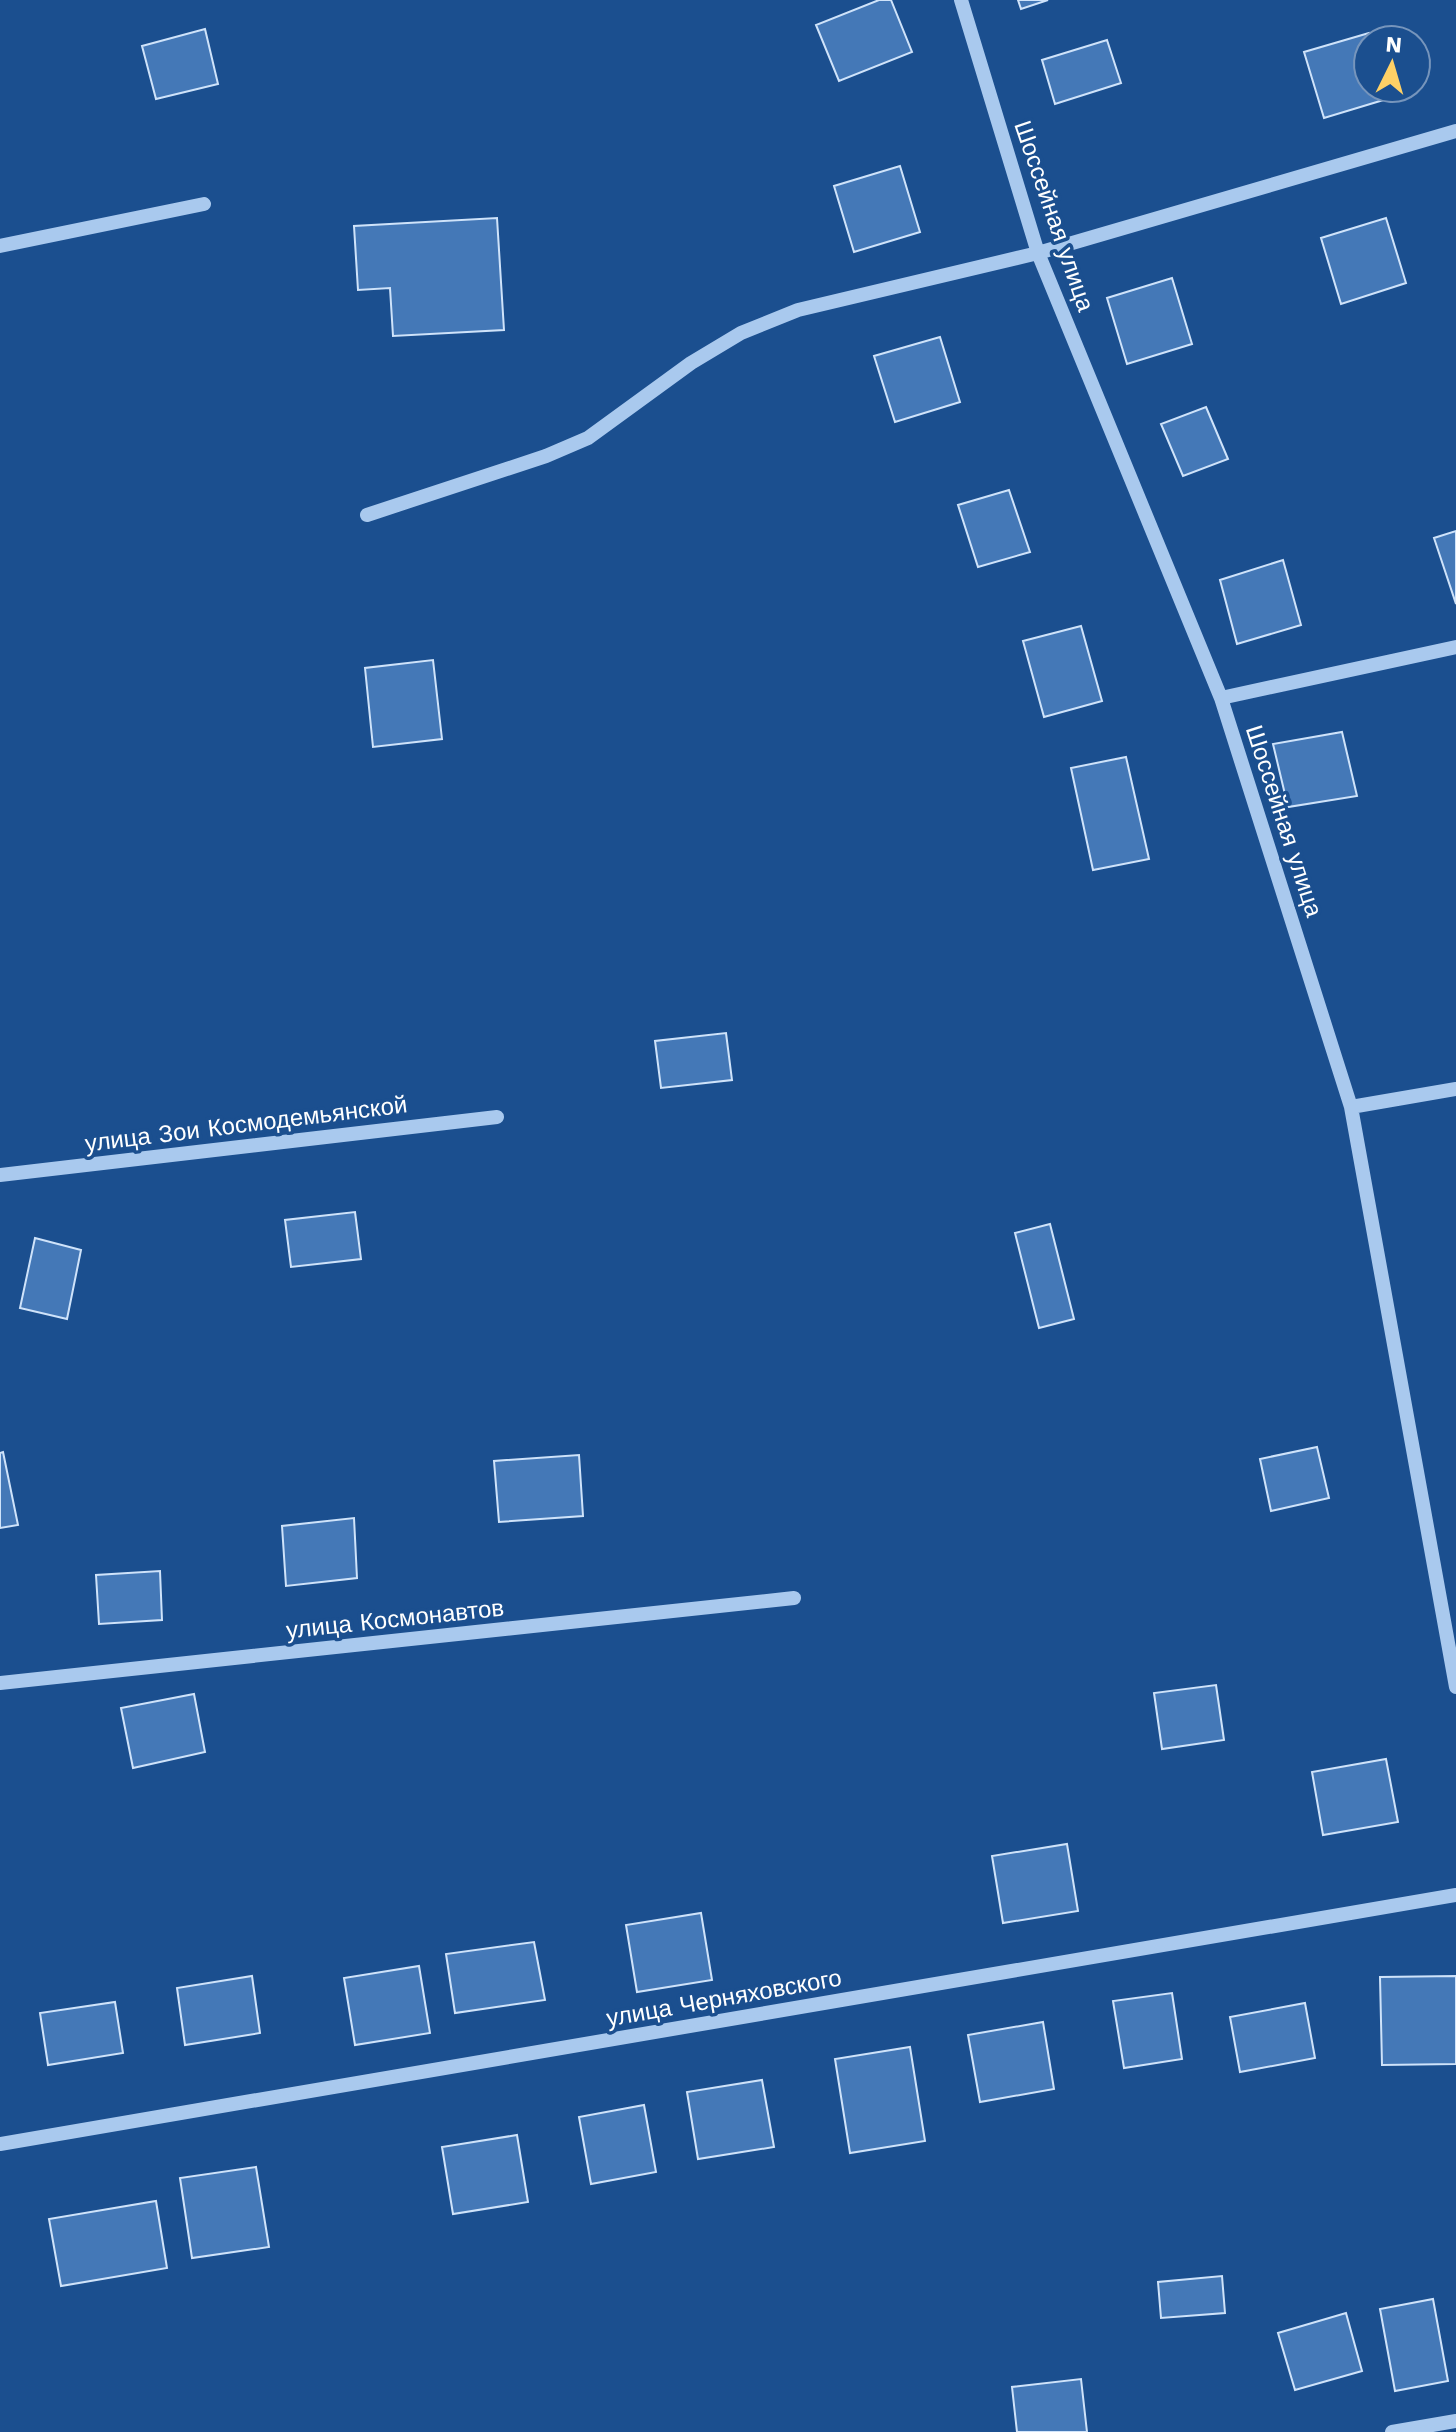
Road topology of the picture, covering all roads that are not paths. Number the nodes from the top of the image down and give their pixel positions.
1 (961, 0) edge
2 (1456, 131) edge
3 (204, 204) dead end
4 (0, 246) edge
5 (1038, 253) junction
6 (367, 515) dead end
7 (1456, 647) edge
8 (1221, 698) junction
9 (1456, 1089) edge
10 (1351, 1107) junction
11 (497, 1117) dead end
12 (0, 1175) edge
13 (794, 1598) dead end
14 (0, 1683) edge
15 (1456, 1687) edge
16 (1456, 1895) edge
17 (0, 2144) edge
18 (1456, 2421) edge
19 (1392, 2432) edge

1 - 5 street, Шоссейная улица
2 - 5 street
3 - 4 street
5 - 6 street
5 - 8 street, Шоссейная улица
7 - 8 street
8 - 10 street, Шоссейная улица
9 - 10 street
10 - 15 street, Шоссейная улица
11 - 12 street, улица Зои Космодемьянской
13 - 14 street, улица Космонавтов
16 - 17 street, улица Черняховского
18 - 19 street

